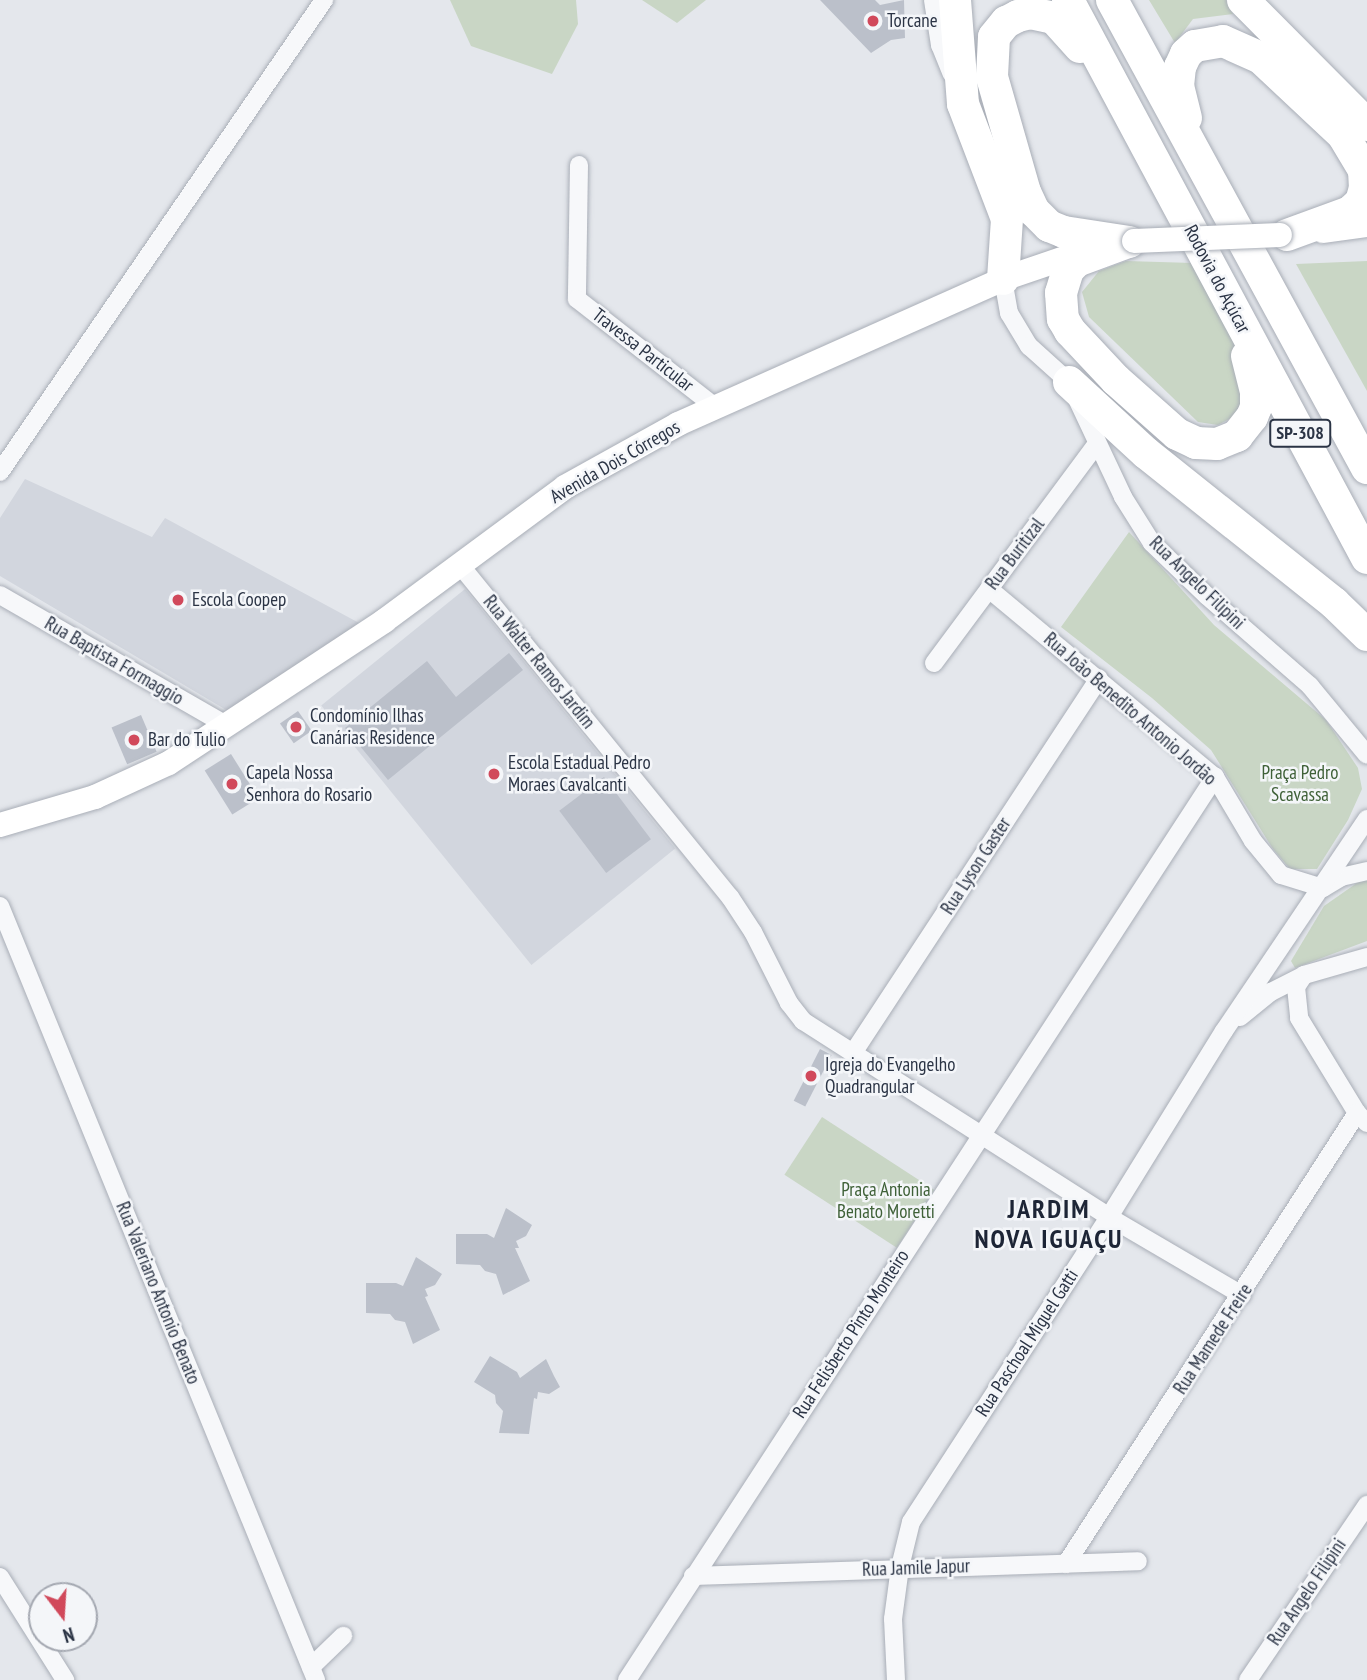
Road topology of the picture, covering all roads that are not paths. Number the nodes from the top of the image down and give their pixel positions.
1 (324, 0) edge
2 (933, 0) edge
3 (955, 0) edge
4 (1068, 0) edge
5 (1112, 0) edge
6 (1242, 0) edge
7 (963, 104) junction
8 (1367, 125) edge
9 (1142, 136) junction
10 (579, 165) dead end
11 (1213, 183) junction
12 (1367, 225) edge
13 (1284, 235) junction
14 (1132, 241) junction
15 (1367, 241) edge
16 (1003, 279) junction
17 (1233, 309) junction
18 (1295, 336) junction
19 (1069, 382) junction
20 (715, 407) junction
21 (1367, 443) edge
22 (1096, 444) junction
23 (1367, 468) edge
24 (0, 472) edge
25 (1367, 558) edge
26 (460, 565) junction
27 (989, 589) junction
28 (0, 595) edge
29 (1367, 635) edge
30 (934, 663) dead end
31 (1099, 679) junction
32 (228, 726) junction
33 (1367, 755) edge
34 (1214, 777) junction
35 (1367, 819) edge
36 (0, 825) edge
37 (1367, 871) edge
38 (1323, 888) junction
39 (0, 906) edge
40 (1278, 949) junction
41 (1367, 957) edge
42 (1304, 975) junction
43 (1271, 992) junction
44 (1299, 1018) junction
45 (1224, 1031) junction
46 (853, 1053) junction
47 (1362, 1118) edge
48 (982, 1133) junction
49 (1108, 1217) junction
50 (1242, 1295) junction
51 (1367, 1505) edge
52 (1138, 1561) dead end
53 (1066, 1564) junction
54 (900, 1567) junction
55 (694, 1576) junction
56 (0, 1577) edge
57 (343, 1636) dead end
58 (313, 1674) edge
59 (65, 1680) edge
60 (627, 1680) edge
61 (895, 1680) edge
62 (1248, 1680) edge

1 - 24 street
2 - 7 street
3 - 7 highway
4 - 9 highway, Rodovia do Açúcar / SP-308
5 - 11 highway, SP-308
6 - 8 highway
7 - 16 highway
9 - 14 highway
9 - 17 highway, Rodovia do Açúcar / SP-308
10 - 20 street, Travessa Particular
11 - 13 highway
11 - 18 highway, SP-308
12 - 13 street, Avenida Dois Córregos
13 - 14 street, Avenida Dois Córregos, bridge
13 - 15 street, Avenida Dois Córregos
14 - 16 street, Avenida Dois Córregos
14 - 17 highway
16 - 19 street, Rua Angelo Filipini
16 - 20 street, Avenida Dois Córregos
17 - 25 highway, Rodovia do Açúcar / SP-308
18 - 21 highway
18 - 23 highway, SP-308
19 - 22 street, Rua Angelo Filipini
19 - 29 highway
20 - 26 street, Avenida Dois Córregos
22 - 27 street, Rua Buritizal
22 - 33 street, Rua Angelo Filipini
26 - 32 street, Avenida Dois Córregos
26 - 46 street, Rua Walter Ramos Jardim
27 - 30 street, Rua Buritizal
27 - 31 street, Rua João Benedito Antonio Jordão
28 - 32 street, Rua Baptista Formaggio
31 - 34 street, Rua João Benedito Antonio Jordão
31 - 46 street, Rua Lyson Gaster
32 - 36 street, Avenida Dois Córregos
34 - 38 street, Rua João Benedito Antonio Jordão
34 - 48 street, Rua Felisberto Pinto Monteiro
35 - 38 street, Rua Paschoal Miguel Gatti
37 - 38 street
38 - 40 street, Rua Paschoal Miguel Gatti
39 - 58 street, Rua Valeriano Antonio Benato
40 - 43 street
40 - 45 street, Rua Paschoal Miguel Gatti
41 - 42 street
42 - 43 street
42 - 44 street
43 - 44 street
43 - 45 street
44 - 47 street
45 - 49 street, Rua Paschoal Miguel Gatti
46 - 48 street, Rua Walter Ramos Jardim
47 - 50 street, Rua Mamede Freire
48 - 49 street, Rua Walter Ramos Jardim
48 - 55 street, Rua Felisberto Pinto Monteiro
49 - 50 street, Rua Walter Ramos Jardim
49 - 54 street, Rua Paschoal Miguel Gatti
50 - 53 street, Rua Mamede Freire
51 - 62 street, Rua Angelo Filipini
52 - 53 street, Rua Jamile Japur
53 - 54 street, Rua Jamile Japur
54 - 55 street, Rua Jamile Japur
54 - 61 street, Rua Paschoal Miguel Gatti
55 - 60 street, Rua Felisberto Pinto Monteiro
56 - 59 street
57 - 58 street

